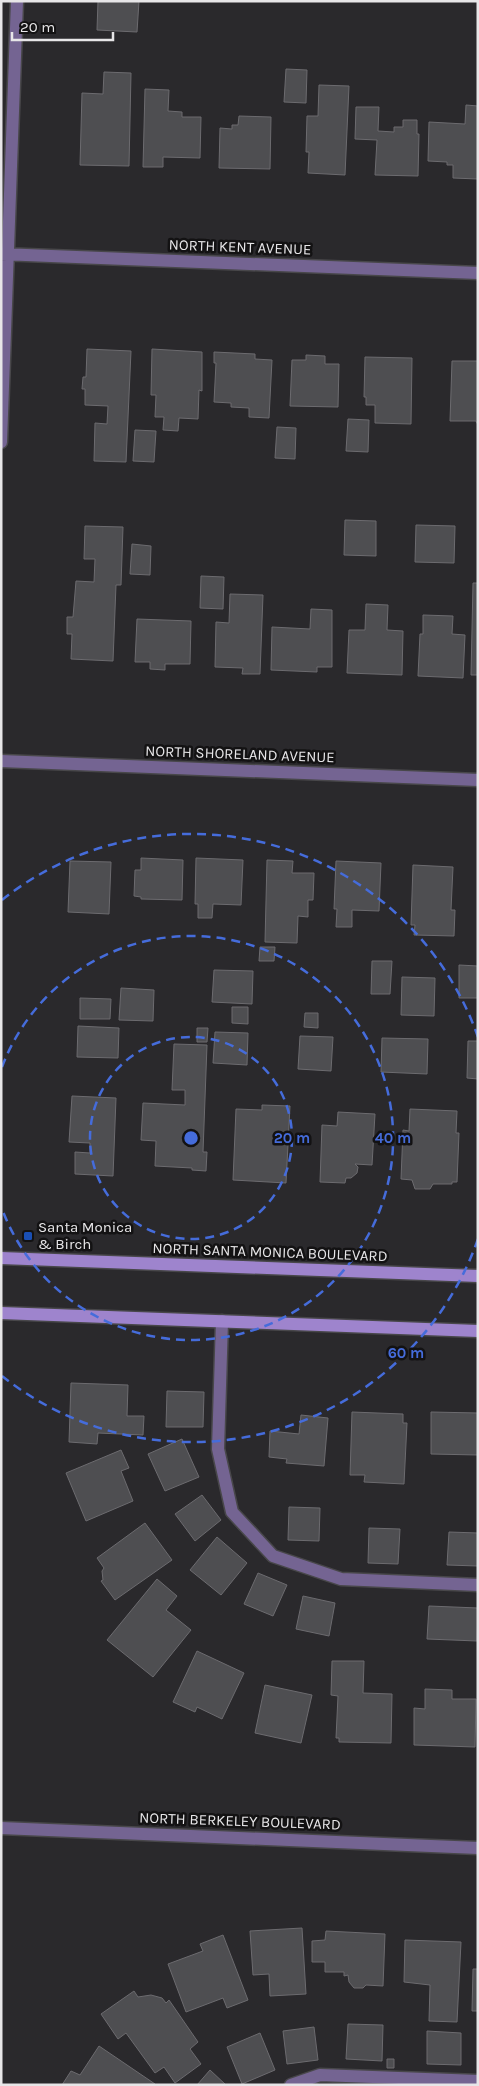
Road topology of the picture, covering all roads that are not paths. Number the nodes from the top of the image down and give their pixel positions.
1 (17, 1) edge
2 (5, 254) edge
3 (478, 273) edge
4 (1, 442) edge
5 (1, 761) edge
6 (478, 780) edge
7 (1, 1258) edge
8 (478, 1276) edge
9 (1, 1313) edge
10 (222, 1321) junction
11 (478, 1331) edge
12 (478, 1585) edge
13 (1, 1828) edge
14 (478, 1848) edge
15 (478, 2082) edge
16 (292, 2085) edge

1 - 2 street
2 - 3 street, NORTH KENT AVENUE
2 - 4 street
5 - 6 street, NORTH SHORELAND AVENUE
7 - 8 street, NORTH SANTA MONICA BOULEVARD
9 - 10 street
10 - 11 street
10 - 12 street
13 - 14 street, NORTH BERKELEY BOULEVARD
15 - 16 street

